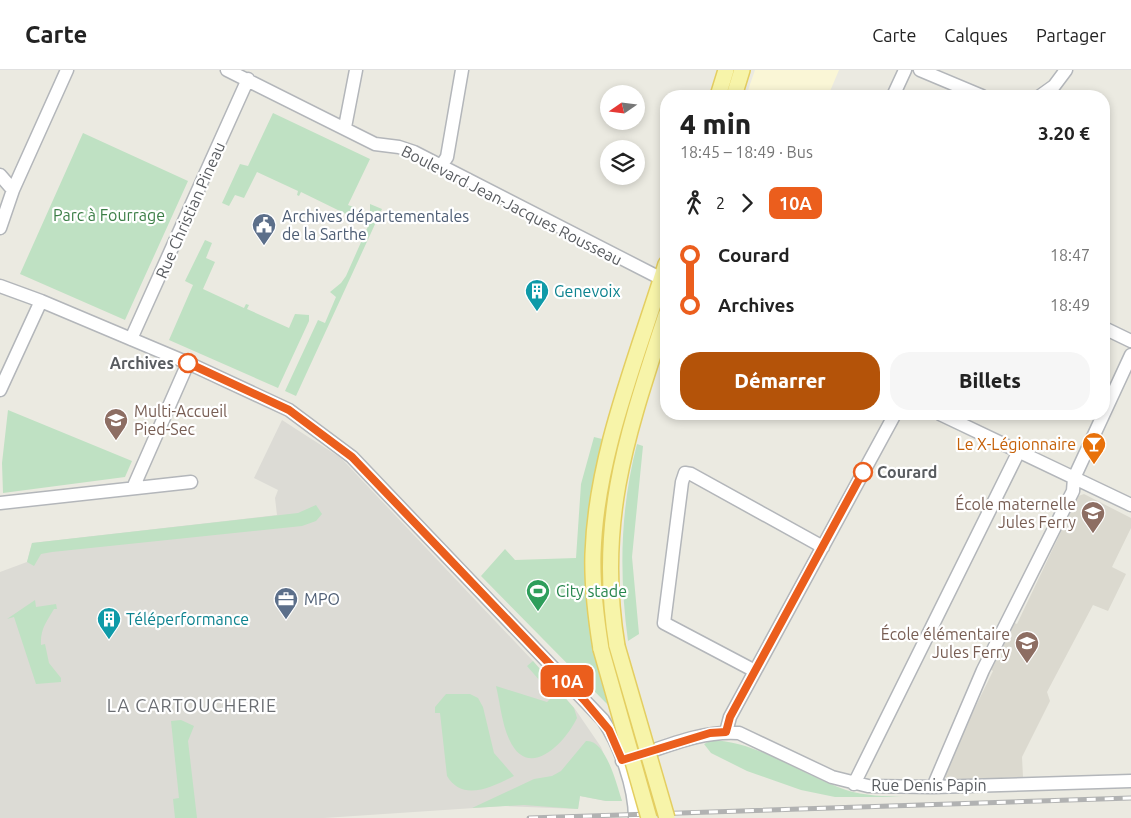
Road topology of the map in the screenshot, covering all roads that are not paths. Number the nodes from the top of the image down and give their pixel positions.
1 (67, 70) edge
2 (227, 70) edge
3 (356, 70) edge
4 (462, 70) edge
5 (726, 70) edge
6 (742, 70) edge
7 (905, 70) edge
8 (920, 70) edge
9 (1066, 70) edge
10 (248, 79) junction
11 (720, 90) edge
12 (736, 90) edge
13 (896, 90) edge
14 (968, 90) edge
15 (1048, 90) edge
16 (345, 127) junction
17 (441, 166) junction
18 (0, 175) edge
19 (13, 190) junction
20 (0, 228) edge
21 (660, 278) edge
22 (660, 285) edge
23 (0, 286) edge
24 (41, 301) junction
25 (1110, 331) edge
26 (660, 334) edge
27 (131, 340) junction
28 (1131, 341) edge
29 (1131, 355) edge
30 (188, 363) junction
31 (0, 390) edge
32 (1110, 400) edge
33 (892, 420) edge
34 (952, 420) edge
35 (1101, 420) edge
36 (1018, 452) junction
37 (1074, 478) junction
38 (191, 482) dead end
39 (134, 488) junction
40 (0, 503) edge
41 (1131, 505) edge
42 (822, 547) junction
43 (755, 671) junction
44 (726, 732) junction
45 (622, 760) junction
46 (1131, 781) edge
47 (854, 784) junction
48 (933, 787) junction
49 (635, 818) edge
50 (650, 818) edge
51 (667, 818) edge

1 - 19 street
2 - 10 street, Boulevard Jean-Jacques Rousseau
3 - 16 street
4 - 17 street
5 - 11 main road
6 - 12 main road
7 - 13 street
8 - 14 street
9 - 15 street
10 - 16 street, Boulevard Jean-Jacques Rousseau
10 - 27 street, Rue Christian Pineau
16 - 17 street, Boulevard Jean-Jacques Rousseau
17 - 21 street, Boulevard Jean-Jacques Rousseau
18 - 19 street
19 - 20 street
22 - 50 main road, bridge
23 - 24 street
24 - 27 street
24 - 31 street
25 - 28 street
26 - 51 main road, bridge
27 - 30 street
29 - 32 street
30 - 39 street
30 - 45 street
33 - 42 street
34 - 36 street
35 - 37 street
36 - 37 street
36 - 47 street
37 - 41 street
37 - 48 street
38 - 39 street
39 - 40 street
42 - 43 street
42 - 43 street
43 - 44 street
44 - 45 street, Rue Denis Papin
44 - 47 street, Rue Denis Papin
45 - 49 street
46 - 48 street, Rue Denis Papin
47 - 48 street, Rue Denis Papin

